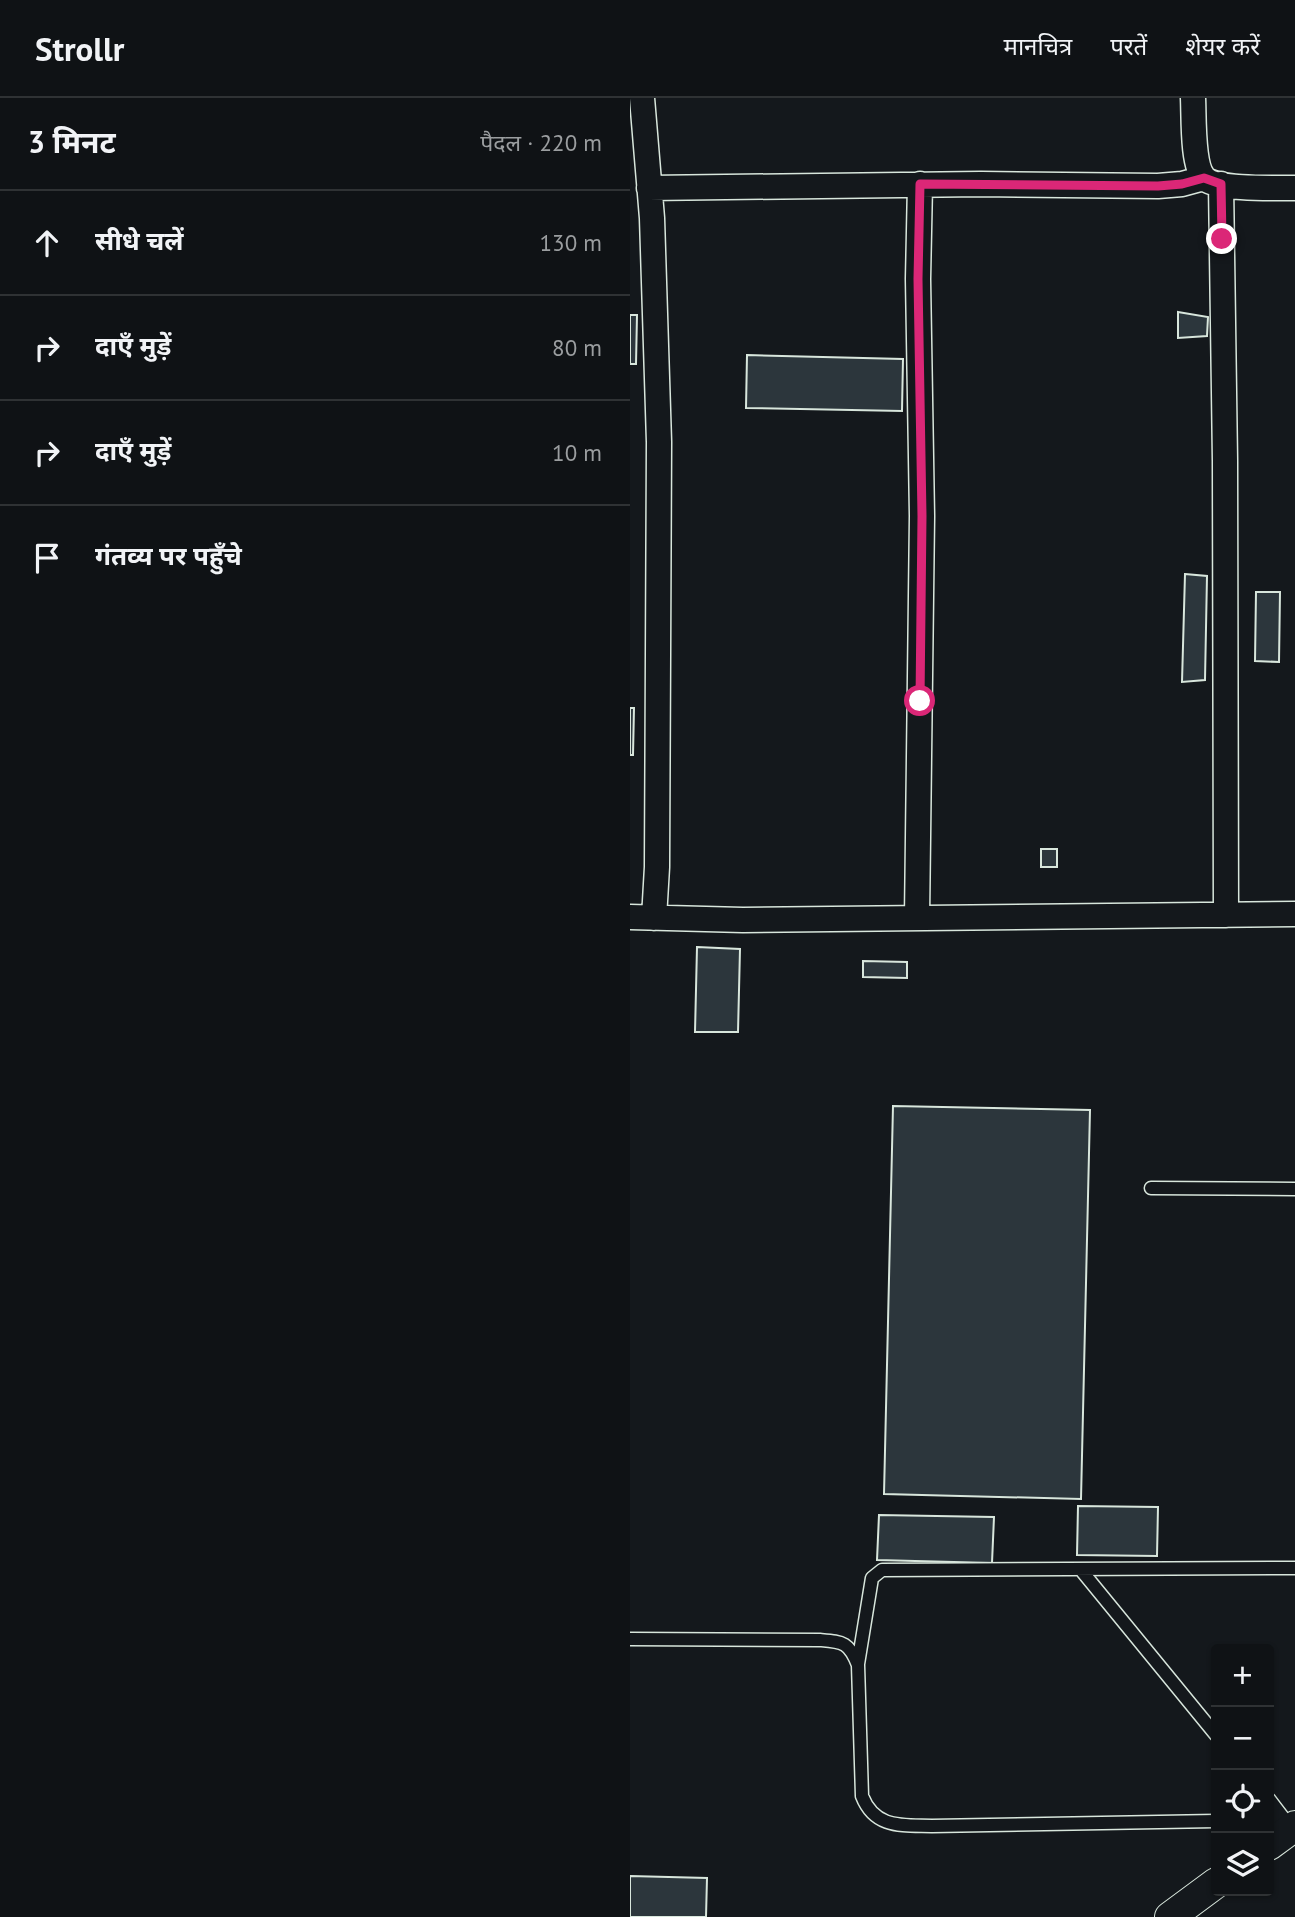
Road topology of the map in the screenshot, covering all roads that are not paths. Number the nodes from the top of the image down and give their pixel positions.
1 (642, 98) edge
2 (1193, 98) edge
3 (1213, 181) junction
4 (920, 184) junction
5 (649, 188) junction
6 (1295, 188) edge
7 (641, 218) edge
8 (1295, 914) edge
9 (1226, 915) junction
10 (642, 918) edge
11 (917, 918) junction
12 (1151, 1188) dead end
13 (1295, 1189) edge
14 (1295, 1568) edge
15 (1081, 1570) junction
16 (630, 1639) edge
17 (858, 1665) junction
18 (1211, 1729) edge
19 (1274, 1804) edge
20 (1274, 1820) edge
21 (1211, 1821) edge
22 (1292, 1822) edge
23 (1274, 1840) edge
24 (1211, 1887) edge
25 (1170, 1917) edge

1 - 5 street
2 - 3 street
3 - 4 street
3 - 6 street
3 - 9 street
4 - 5 street
4 - 11 street
5 - 7 street
7 - 10 street
8 - 9 street
9 - 11 street
10 - 11 street
12 - 13 lane
14 - 15 lane
15 - 17 lane
15 - 18 lane
16 - 17 lane
17 - 21 lane
19 - 22 lane
20 - 22 lane
22 - 23 street
24 - 25 street

